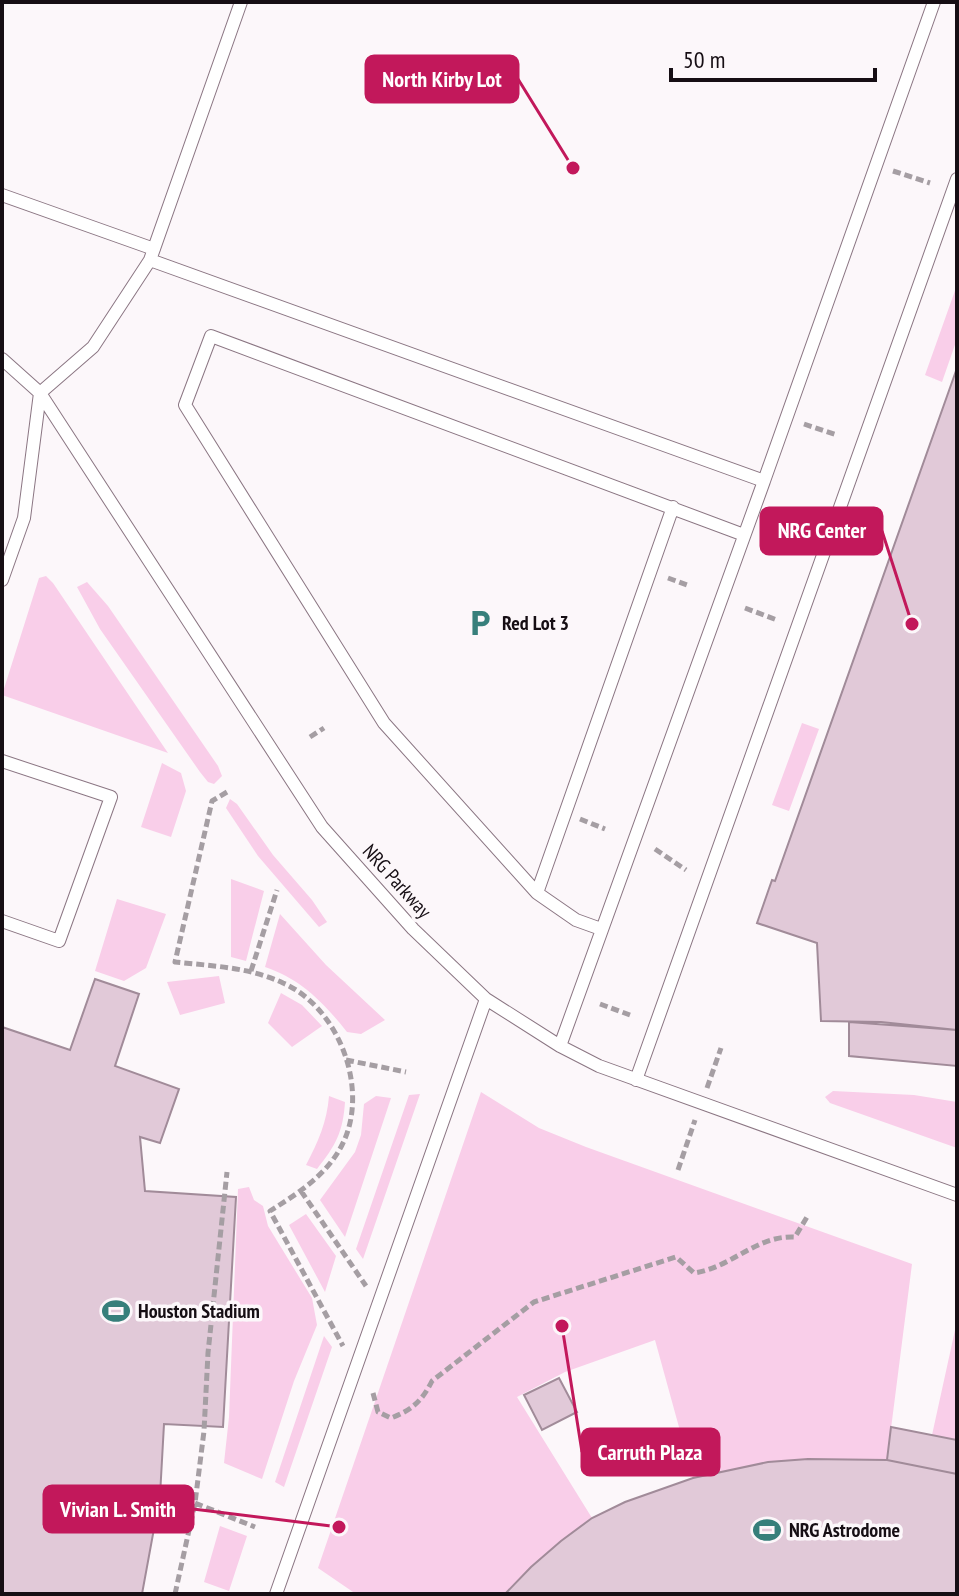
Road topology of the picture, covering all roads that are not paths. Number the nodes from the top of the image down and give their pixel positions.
1 (241, 2) edge
2 (934, 2) edge
3 (957, 179) edge
4 (2, 195) edge
5 (152, 254) junction
6 (2, 359) edge
7 (40, 393) junction
8 (764, 481) junction
9 (673, 507) junction
10 (744, 535) junction
11 (2, 580) edge
12 (2, 761) edge
13 (537, 893) junction
14 (2, 921) edge
15 (601, 929) junction
16 (486, 999) junction
17 (560, 1046) junction
18 (636, 1080) junction
19 (957, 1195) edge
20 (276, 1594) edge

1 - 5 lane
2 - 8 lane
3 - 18 lane
4 - 5 lane
5 - 7 lane
5 - 8 lane
6 - 7 lane, NRG Parkway
7 - 11 lane
7 - 16 lane, NRG Parkway
8 - 10 lane
9 - 10 lane
9 - 13 lane
9 - 13 lane
10 - 15 lane
12 - 14 lane
13 - 15 lane
15 - 17 lane
16 - 17 lane, NRG Parkway
16 - 20 lane
17 - 18 lane, NRG Parkway
18 - 19 lane, NRG Parkway

